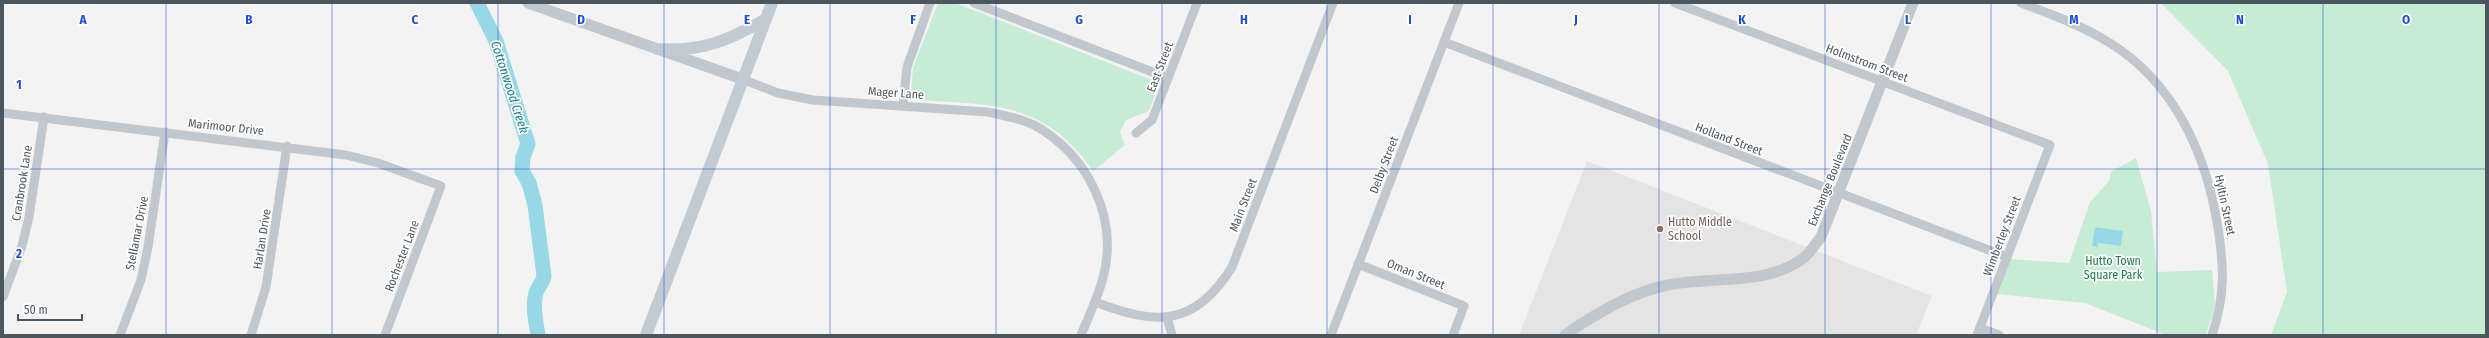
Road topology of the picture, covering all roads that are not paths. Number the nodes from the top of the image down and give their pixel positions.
1 (528, 3) edge
2 (772, 3) edge
3 (930, 3) edge
4 (974, 3) edge
5 (1197, 3) edge
6 (1333, 3) edge
7 (1459, 3) edge
8 (1675, 3) edge
9 (1913, 3) edge
10 (2021, 3) edge
11 (766, 19) junction
12 (1444, 42) junction
13 (657, 49) junction
14 (1168, 78) junction
15 (742, 79) junction
16 (1883, 82) junction
17 (903, 106) junction
18 (3, 112) edge
19 (44, 117) junction
20 (165, 132) junction
21 (1136, 133) dead end
22 (2050, 145) joint
23 (287, 146) junction
24 (441, 186) joint
25 (1839, 194) junction
26 (2007, 257) junction
27 (1358, 264) junction
28 (3, 298) edge
29 (1095, 302) junction
30 (1167, 317) junction
31 (1978, 331) edge
32 (120, 335) edge
33 (251, 335) edge
34 (385, 335) edge
35 (646, 335) edge
36 (1081, 335) edge
37 (1172, 335) edge
38 (1331, 335) edge
39 (1453, 335) edge
40 (1565, 335) edge
41 (1999, 335) edge
42 (2212, 335) edge

1 - 13 street, Mager Lane
2 - 11 main road
3 - 17 street
4 - 14 street
5 - 14 street, East Street
6 - 30 street, Main Street
7 - 12 street, Delby Street
8 - 16 street, Holmstrom Street
9 - 16 street, Exchange Boulevard
10 - 42 street, Hyltin Street
11 - 13 main road
11 - 15 main road
12 - 25 street, Holland Street
12 - 27 street, Delby Street
13 - 15 street, Mager Lane
14 - 21 street, East Street
15 - 17 street, Mager Lane
15 - 35 main road
16 - 22 street, Holmstrom Street
16 - 25 street, Exchange Boulevard
17 - 29 street, Mager Lane
18 - 19 street, Marimoor Drive
19 - 20 street, Marimoor Drive
19 - 28 street, Cranbrook Lane
20 - 23 street, Marimoor Drive
20 - 32 street, Stellamar Drive
22 - 26 street, Wimberley Street
23 - 24 street, Marimoor Drive
23 - 33 street, Harlan Drive
24 - 34 street, Rochester Lane
25 - 26 street, Holland Street
25 - 40 street, Exchange Boulevard
26 - 31 street, Wimberley Street
27 - 38 street, Delby Street
27 - 39 street, Oman Street
29 - 30 street, Main Street
29 - 36 street, Mager Lane
30 - 37 street
31 - 41 street

